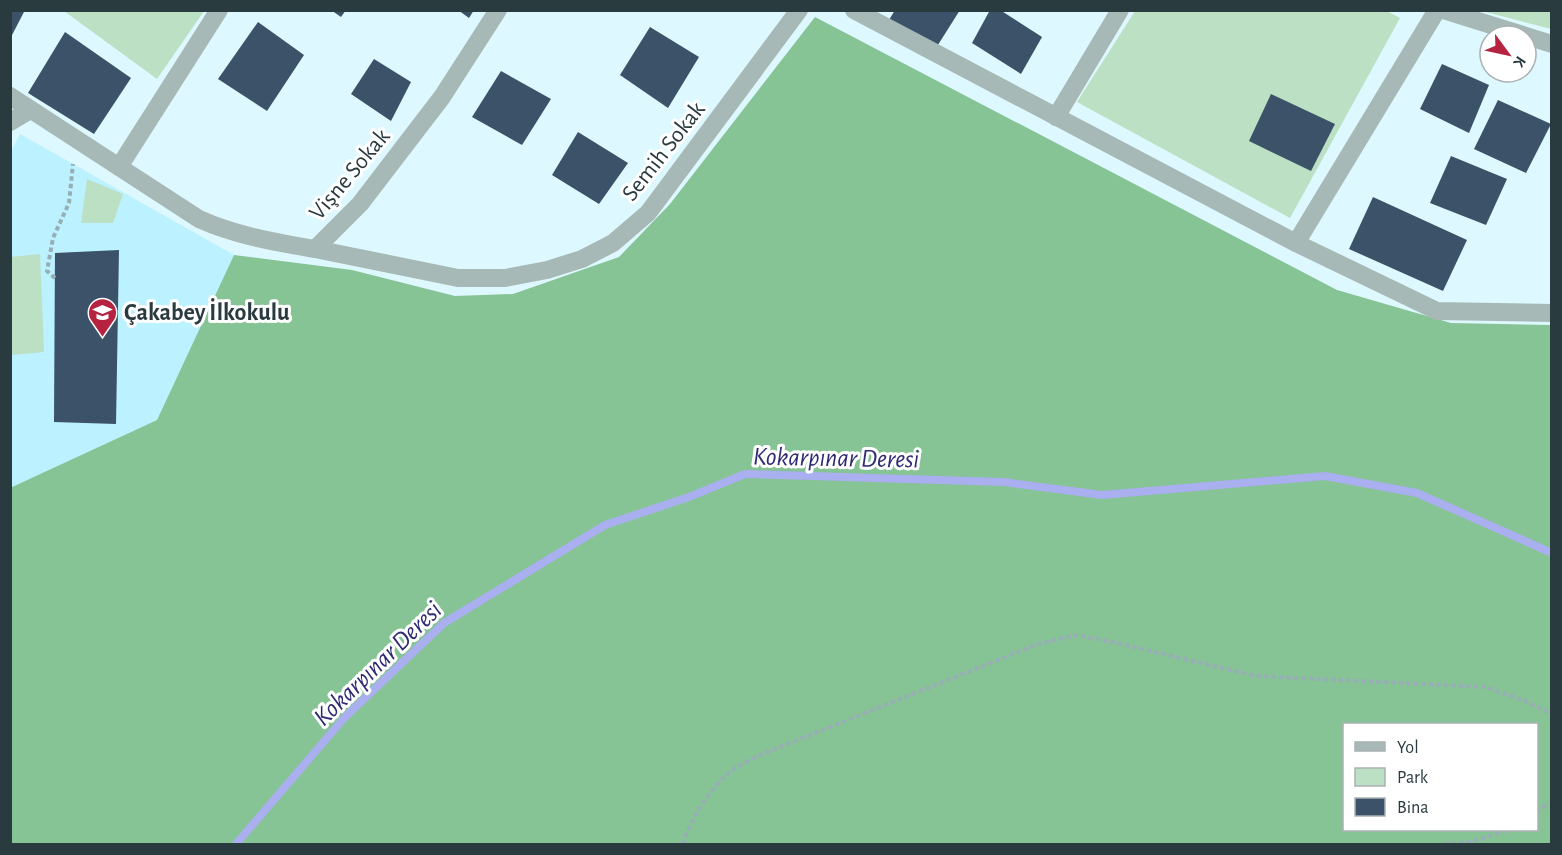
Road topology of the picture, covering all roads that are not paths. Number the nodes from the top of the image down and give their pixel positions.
1 (219, 10) edge
2 (498, 10) edge
3 (799, 10) edge
4 (854, 10) edge
5 (1120, 10) edge
6 (1437, 10) edge
7 (1443, 10) edge
8 (1488, 24) edge
9 (10, 96) edge
10 (30, 110) junction
11 (1056, 117) junction
12 (10, 122) edge
13 (119, 167) junction
14 (1296, 243) junction
15 (315, 249) junction
16 (1551, 313) edge

1 - 13 street
2 - 15 street, Vişne Sokak
3 - 15 street, Semih Sokak
4 - 11 street
5 - 11 street
6 - 14 street
7 - 8 street
9 - 10 street, Vişne Sokak
10 - 12 street
10 - 13 street, Vişne Sokak
11 - 14 street
13 - 15 street, Vişne Sokak
14 - 16 street

